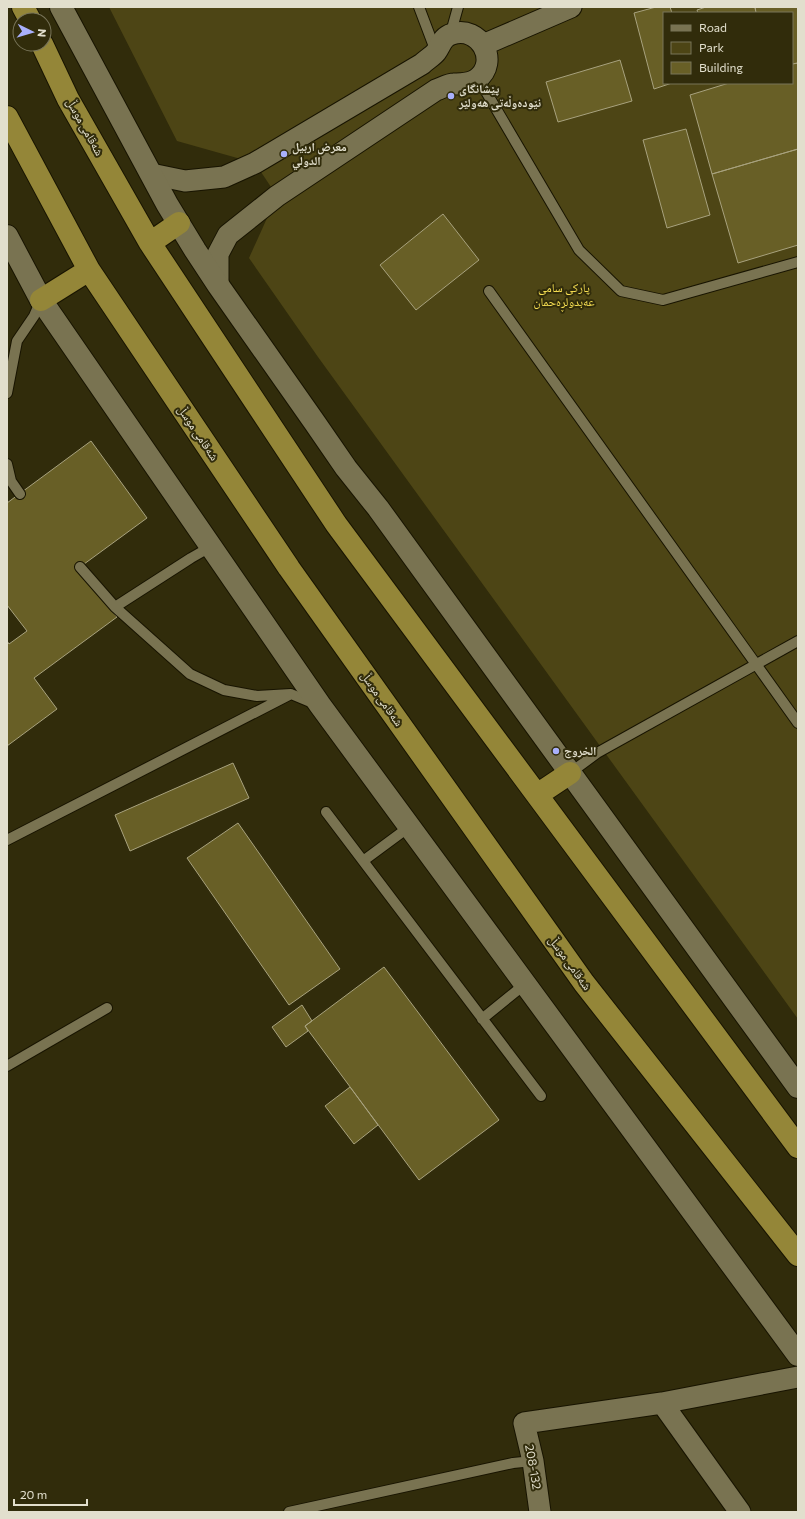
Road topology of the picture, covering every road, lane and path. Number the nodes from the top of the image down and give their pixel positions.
1 (61, 7) edge
2 (419, 7) edge
3 (458, 7) edge
4 (571, 7) edge
5 (455, 34) junction
6 (484, 45) junction
7 (46, 52) edge
8 (436, 52) junction
9 (478, 78) junction
10 (7, 117) edge
11 (151, 174) junction
12 (179, 224) junction
13 (7, 236) edge
14 (150, 242) junction
15 (798, 262) edge
16 (89, 270) junction
17 (218, 285) junction
18 (488, 291) dead end
19 (41, 300) junction
20 (7, 393) edge
21 (7, 464) edge
22 (9, 482) edge
23 (20, 494) dead end
24 (212, 546) junction
25 (80, 567) dead end
26 (115, 607) junction
27 (798, 641) edge
28 (757, 665) junction
29 (291, 694) junction
30 (320, 705) junction
31 (798, 723) edge
32 (570, 772) junction
33 (537, 795) junction
34 (326, 812) dead end
35 (409, 827) junction
36 (7, 840) edge
37 (363, 861) junction
38 (525, 984) junction
39 (107, 1008) dead end
40 (482, 1018) junction
41 (7, 1066) edge
42 (798, 1087) edge
43 (541, 1096) dead end
44 (798, 1147) edge
45 (798, 1255) edge
46 (798, 1355) edge
47 (798, 1377) edge
48 (662, 1403) junction
49 (533, 1461) junction
50 (289, 1512) edge
51 (540, 1512) edge
52 (740, 1512) edge

1 - 11 street
2 - 8 lane
3 - 5 lane
4 - 6 street
5 - 6 street
5 - 8 street
6 - 9 street
7 - 14 highway, شەقامی موسڵ
8 - 11 street
9 - 15 lane
9 - 17 street
10 - 16 highway, شەقامی موسڵ
11 - 12 street
12 - 14 highway
12 - 17 street
13 - 19 street
14 - 33 highway, شەقامی موسڵ
16 - 19 highway
16 - 45 highway, شەقامی موسڵ
17 - 32 street
18 - 28 lane
19 - 20 lane
19 - 24 street
21 - 22 lane
22 - 23 lane
24 - 26 lane
24 - 30 street
25 - 26 lane
26 - 29 lane
27 - 28 lane
28 - 31 lane
28 - 32 lane
29 - 30 lane
29 - 36 lane
30 - 35 street
32 - 33 highway
32 - 42 street
33 - 44 highway, شەقامی موسڵ
34 - 37 lane
35 - 37 lane
35 - 38 street
37 - 40 lane
38 - 40 lane
38 - 46 street
39 - 41 lane
40 - 43 lane
47 - 48 street
48 - 49 street, 208-132
48 - 52 street
49 - 50 lane
49 - 51 street, 208-132

